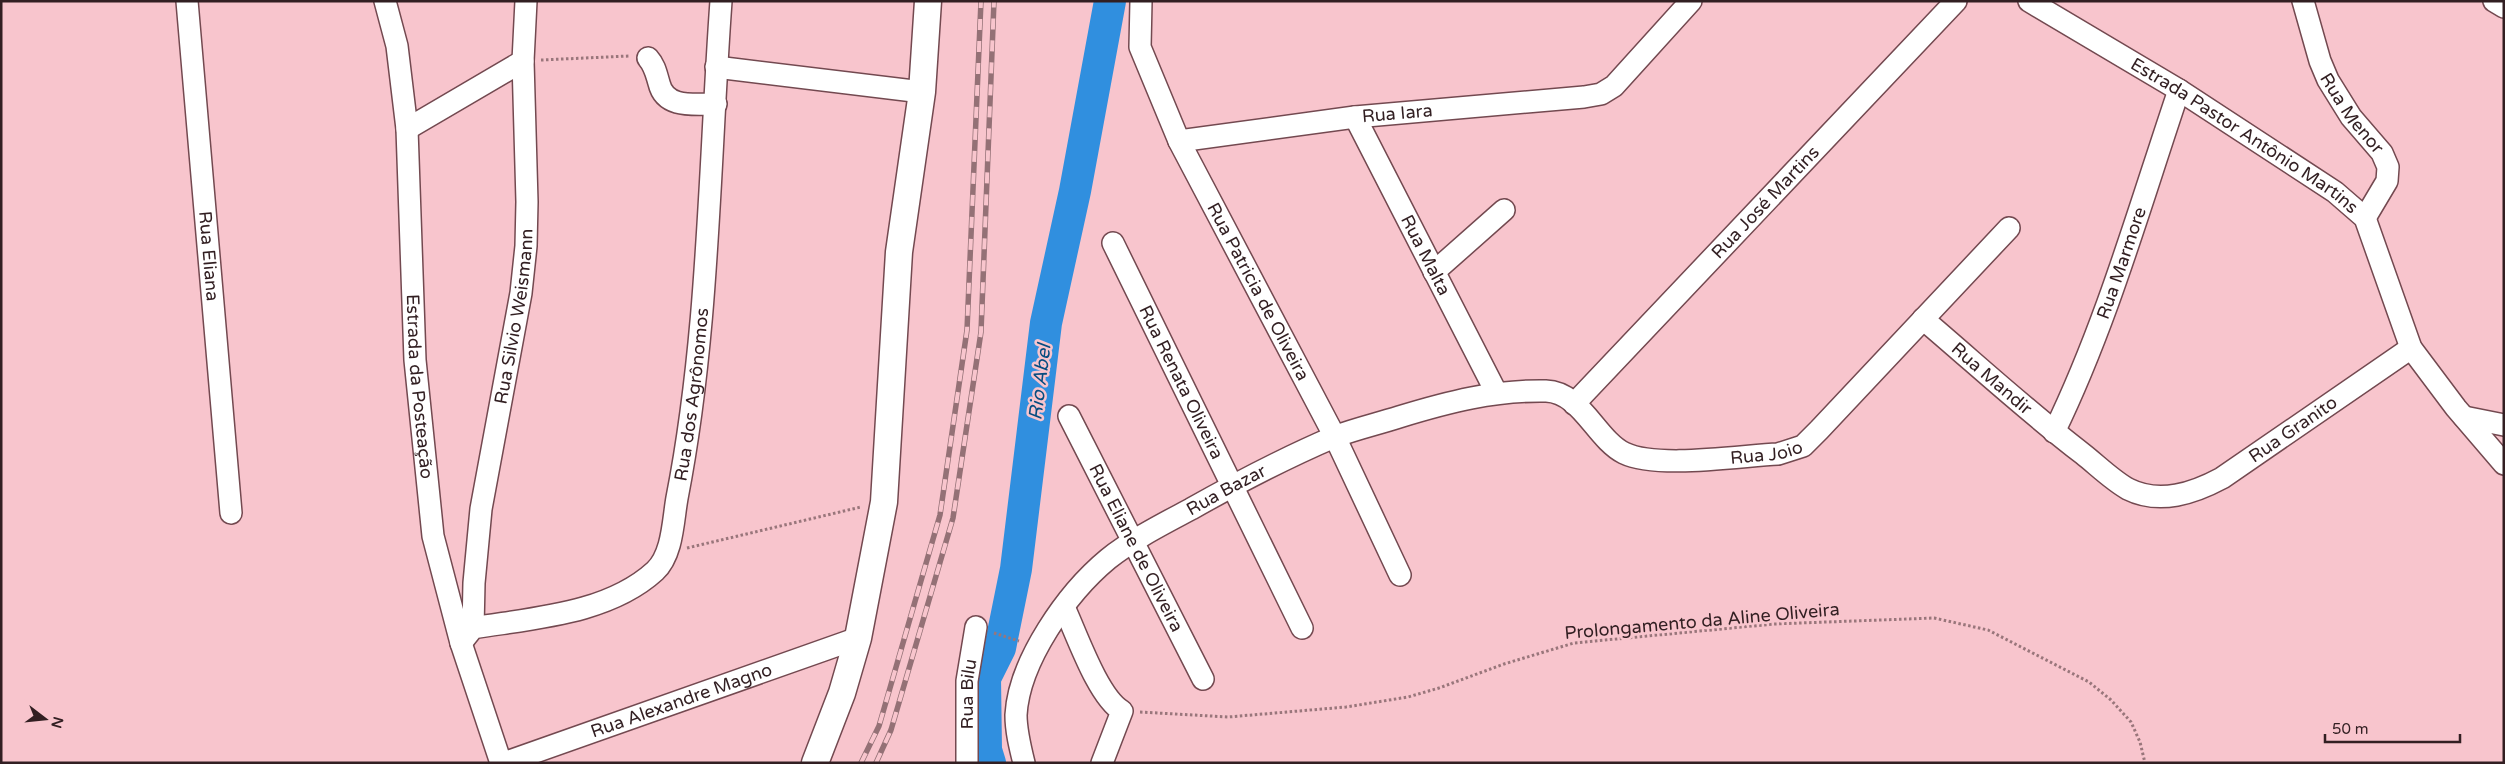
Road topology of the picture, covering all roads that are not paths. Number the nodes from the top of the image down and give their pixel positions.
1 (187, 1) edge
2 (385, 1) edge
3 (526, 1) edge
4 (721, 1) edge
5 (928, 1) edge
6 (1141, 1) edge
7 (1691, 1) edge
8 (1956, 1) edge
9 (2029, 1) edge
10 (2303, 1) edge
11 (2494, 1) edge
12 (2504, 7) edge
13 (648, 58) road end
14 (523, 61) junction
15 (716, 67) junction
16 (2179, 90) junction
17 (922, 92) junction
18 (716, 104) junction
19 (1355, 117) junction
20 (407, 129) junction
21 (1179, 141) junction
22 (1504, 210) dead end
23 (2365, 218) junction
24 (2009, 228) dead end
25 (1113, 244) dead end
26 (1434, 272) junction
27 (1923, 319) junction
28 (2411, 348) junction
29 (1496, 392) junction
30 (1574, 404) junction
31 (1069, 416) dead end
32 (2464, 417) junction
33 (2504, 425) edge
34 (2054, 432) junction
35 (1335, 437) junction
36 (2504, 464) edge
37 (1232, 486) junction
38 (2168, 496) joint
39 (231, 512) dead end
40 (1133, 542) junction
41 (1400, 575) dead end
42 (1064, 607) junction
43 (1302, 628) dead end
44 (982, 629) road end
45 (467, 635) junction
46 (858, 638) junction
47 (1203, 679) dead end
48 (503, 763) edge
49 (815, 763) edge
50 (967, 763) edge
51 (1024, 763) edge
52 (1102, 763) edge

1 - 39 street, Rua Eliana
2 - 20 street, Estrada da Posteação
3 - 14 street, Rua Silvio Weismann
4 - 15 street, Rua dos Agrônomos
5 - 17 main road
6 - 21 street, Rua Patricia de Oliveira
7 - 19 street, Rua Iara
8 - 30 street, Rua José Martins
9 - 16 street, Estrada Pastor Antônio Martins
10 - 23 street, Rua Menor
11 - 12 street
13 - 18 street
14 - 20 street
14 - 45 street, Rua Silvio Weismann
15 - 17 street
15 - 18 street, Rua dos Agrônomos
16 - 23 street, Estrada Pastor Antônio Martins
16 - 34 street, Rua Marmore
17 - 46 main road
18 - 45 street, Rua dos Agrônomos
19 - 21 street, Rua Iara
19 - 26 street, Rua Malta
20 - 45 street, Estrada da Posteação
21 - 35 street, Rua Patricia de Oliveira
22 - 26 street
23 - 28 street, Estrada Pastor Antônio Martins
24 - 27 street
25 - 37 street, Rua Renata Oliveira
26 - 29 street, Rua Malta
27 - 30 street, Rua Joio
27 - 34 street, Rua Mandir
28 - 32 street, Estrada Pastor Antônio Martins
28 - 38 street, Rua Granito
29 - 30 street, Rua Bazar
29 - 35 street, Rua Bazar
31 - 40 street, Rua Eliane de Oliveira
32 - 33 street
32 - 36 street, Estrada Pastor Antônio Martins
34 - 38 street, Rua Mandir
35 - 37 street, Rua Bazar
35 - 41 street, Rua Patricia de Oliveira
37 - 40 street, Rua Bazar
37 - 43 street, Rua Renata Oliveira
40 - 42 street, Rua Bazar
40 - 47 street, Rua Eliane de Oliveira
42 - 51 street, Rua Bazar
42 - 52 street
44 - 50 street, Rua Bilu
45 - 48 street, Estrada da Posteação
46 - 48 street, Rua Alexandre Magno
46 - 49 main road

